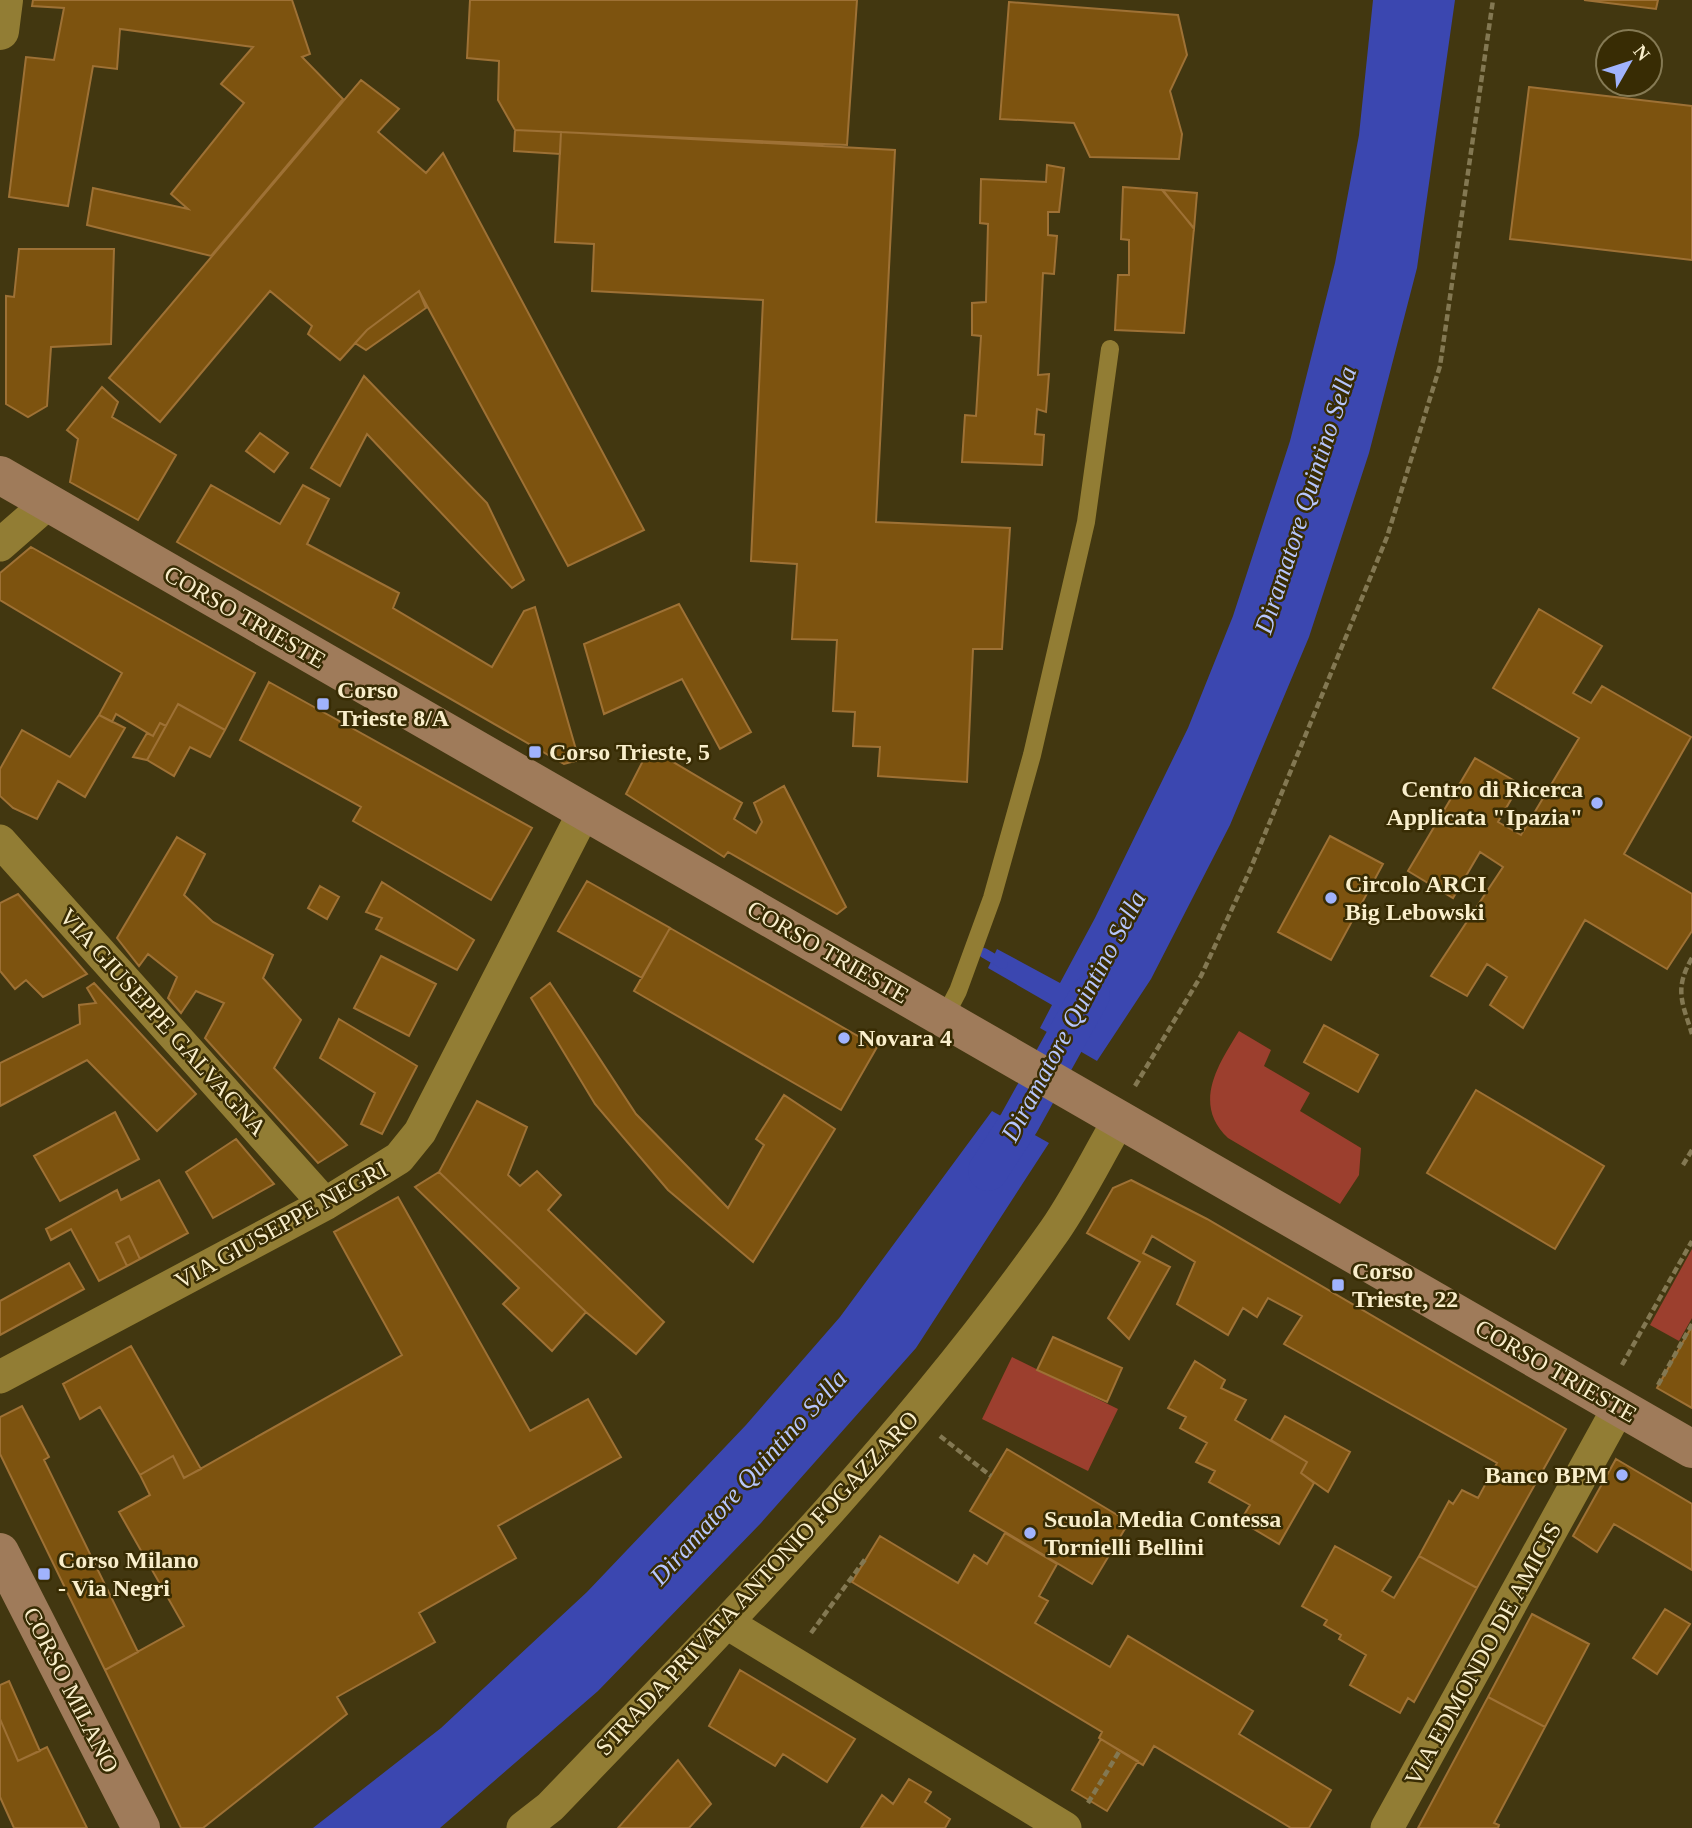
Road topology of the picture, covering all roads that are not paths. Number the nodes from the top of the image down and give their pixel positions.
1 (4, 0) edge
2 (0, 31) edge
3 (1110, 349) dead end
4 (0, 475) edge
5 (48, 503) junction
6 (0, 545) edge
7 (584, 812) junction
8 (0, 841) edge
9 (944, 1018) junction
10 (1125, 1106) junction
11 (325, 1204) junction
12 (0, 1377) edge
13 (1629, 1393) junction
14 (1692, 1449) edge
15 (0, 1552) edge
16 (727, 1623) junction
17 (555, 1817) edge
18 (141, 1828) edge
19 (523, 1828) edge
20 (1065, 1828) edge
21 (1387, 1828) edge

1 - 2 street
3 - 9 lane
4 - 5 main road, CORSO TRIESTE
5 - 6 street
5 - 7 main road, CORSO TRIESTE
7 - 9 main road, CORSO TRIESTE
7 - 11 street, VIA GIUSEPPE NEGRI
8 - 11 street, VIA GIUSEPPE GALVAGNA
9 - 10 main road, CORSO TRIESTE
10 - 13 main road, CORSO TRIESTE
10 - 16 street, STRADA PRIVATA ANTONIO FOGAZZARO
11 - 12 street, VIA GIUSEPPE NEGRI
13 - 14 main road, CORSO TRIESTE
13 - 21 street, VIA EDMONDO DE AMICIS
15 - 18 main road, CORSO MILANO
16 - 17 street, STRADA PRIVATA ANTONIO FOGAZZARO
16 - 20 street
17 - 19 street, STRADA PRIVATA ANTONIO FOGAZZARO

